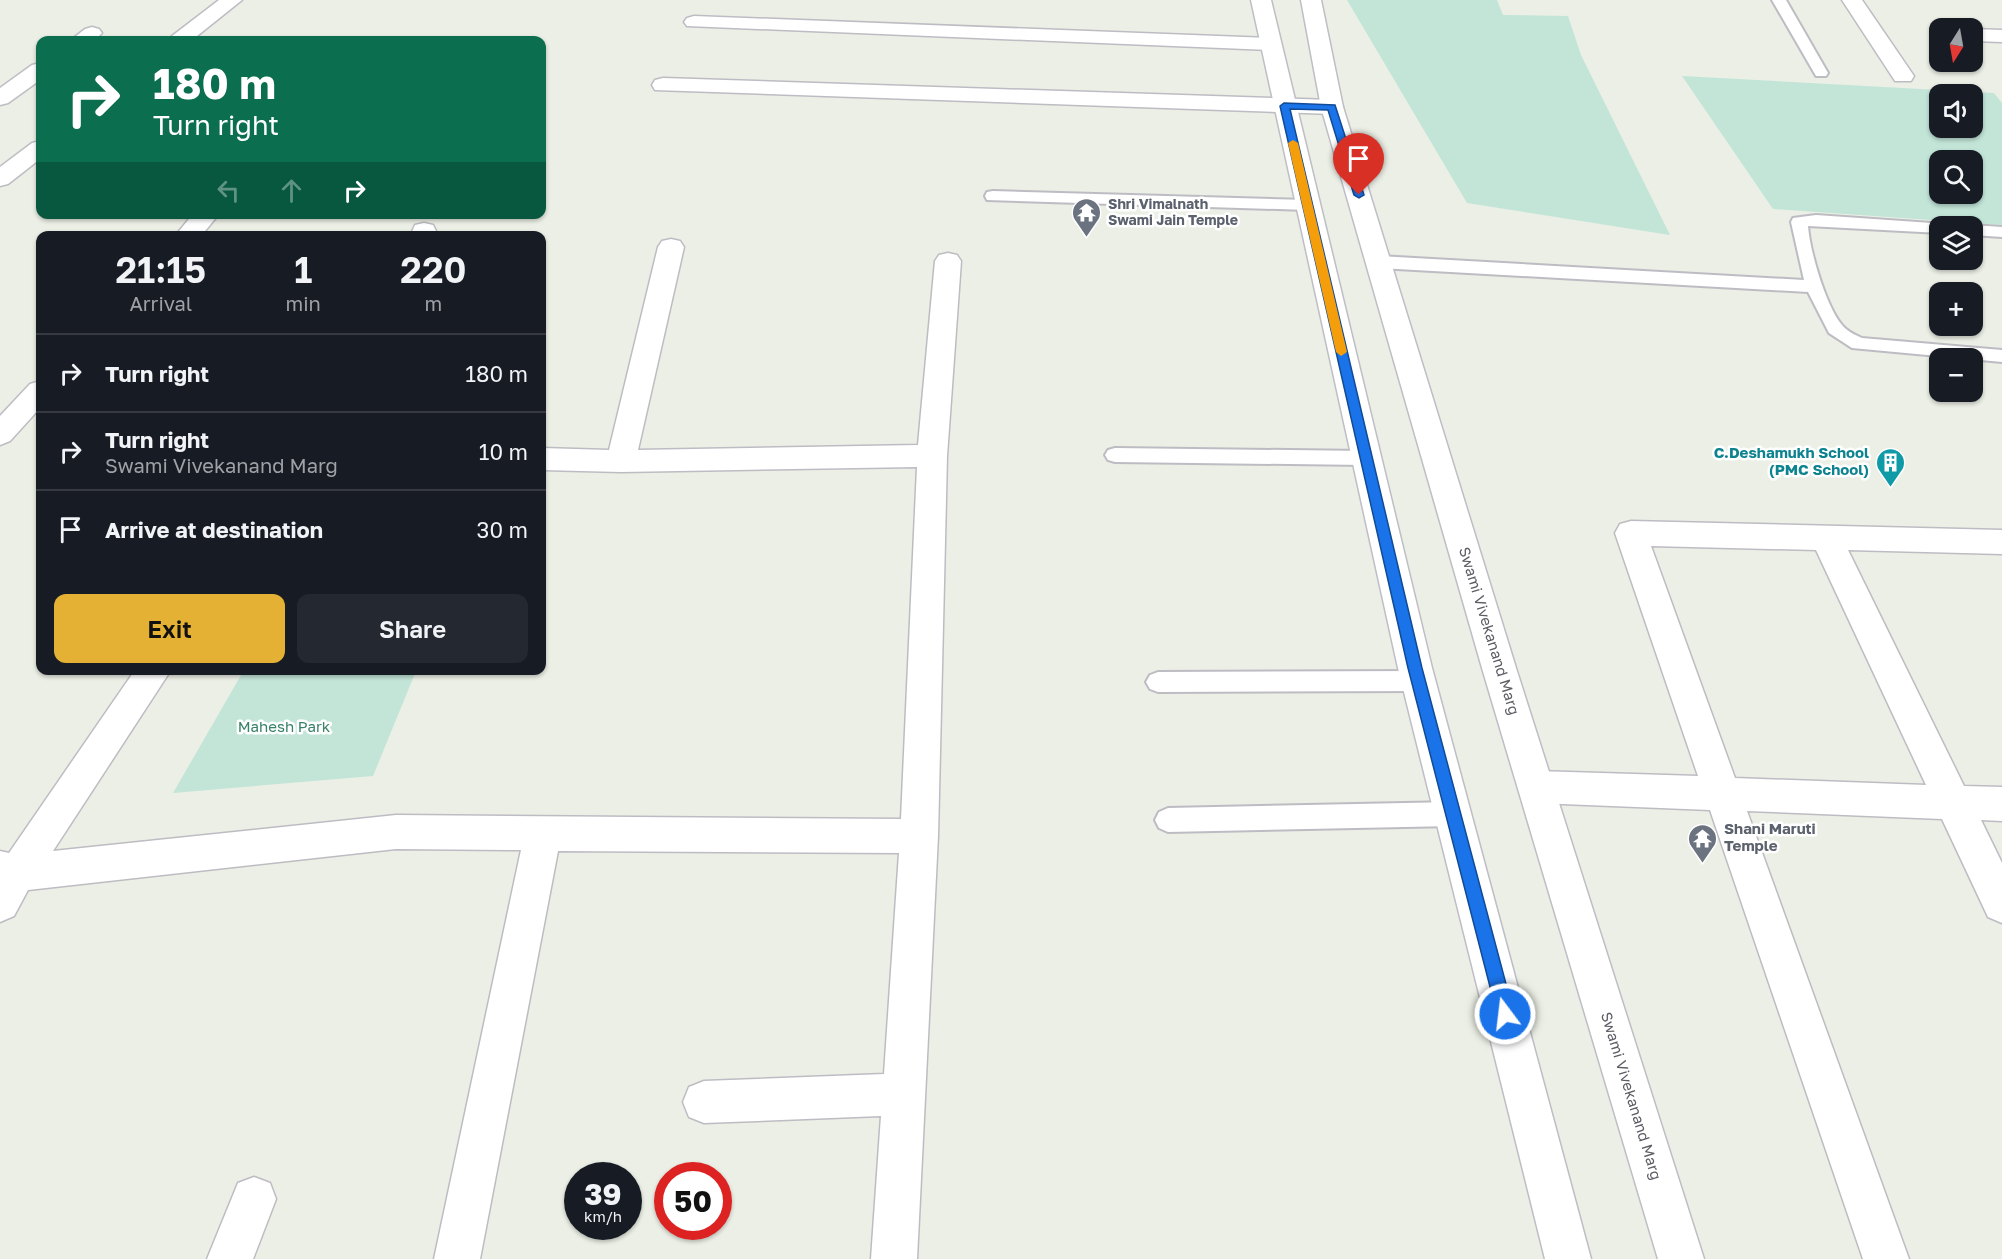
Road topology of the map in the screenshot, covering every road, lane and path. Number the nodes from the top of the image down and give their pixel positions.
1 (232, 0) edge
2 (1261, 0) edge
3 (1311, 0) edge
4 (1779, 0) edge
5 (1852, 0) edge
6 (694, 22) dead end
7 (1983, 35) edge
8 (184, 36) edge
9 (2002, 36) edge
10 (1270, 44) junction
11 (36, 73) edge
12 (1821, 73) dead end
13 (1903, 76) dead end
14 (663, 85) dead end
15 (0, 98) edge
16 (1284, 106) junction
17 (1332, 107) junction
18 (36, 151) edge
19 (0, 179) edge
20 (993, 196) dead end
21 (1308, 205) junction
22 (202, 219) edge
23 (1929, 227) edge
24 (192, 231) edge
25 (1983, 231) edge
26 (2002, 232) edge
27 (671, 247) dead end
28 (948, 261) dead end
29 (1379, 262) junction
30 (1816, 287) junction
31 (2002, 356) edge
32 (36, 395) edge
33 (0, 435) edge
34 (1115, 454) dead end
35 (932, 456) junction
36 (1366, 458) junction
37 (546, 459) edge
38 (621, 461) junction
39 (1826, 538) junction
40 (2002, 542) edge
41 (151, 675) edge
42 (1419, 681) junction
43 (1158, 682) dead end
44 (1537, 787) junction
45 (1723, 794) junction
46 (1953, 802) junction
47 (2002, 804) edge
48 (1454, 814) junction
49 (1168, 820) dead end
50 (543, 833) junction
51 (919, 836) junction
52 (6, 882) edge
53 (2002, 904) edge
54 (904, 1094) junction
55 (704, 1102) dead end
56 (254, 1199) dead end
57 (230, 1259) edge
58 (457, 1259) edge
59 (894, 1259) edge
60 (1568, 1259) edge
61 (1681, 1259) edge
62 (1886, 1259) edge

1 - 8 street
2 - 10 street
3 - 17 street, Swami Vivekanand Marg
4 - 12 lane
5 - 13 street
6 - 10 street
7 - 9 street
10 - 16 street
11 - 15 street
14 - 16 street
16 - 17 street
16 - 21 street
17 - 29 street, Swami Vivekanand Marg
18 - 19 street
20 - 21 lane
21 - 36 street
22 - 24 street
23 - 30 lane
25 - 26 lane
27 - 38 street
28 - 35 street
29 - 30 lane
29 - 44 street, Swami Vivekanand Marg
30 - 31 lane
32 - 33 street
34 - 36 lane
35 - 38 street
35 - 51 street
36 - 42 street
37 - 38 street
39 - 40 street
39 - 45 street
39 - 46 street
41 - 52 street
42 - 43 lane
42 - 48 street
44 - 45 street
44 - 61 street, Swami Vivekanand Marg
45 - 46 street
45 - 62 street
46 - 47 street
46 - 53 street
48 - 49 lane
48 - 60 street
50 - 51 street
50 - 52 street
50 - 58 street
51 - 54 street
54 - 55 street
54 - 59 street
56 - 57 street

